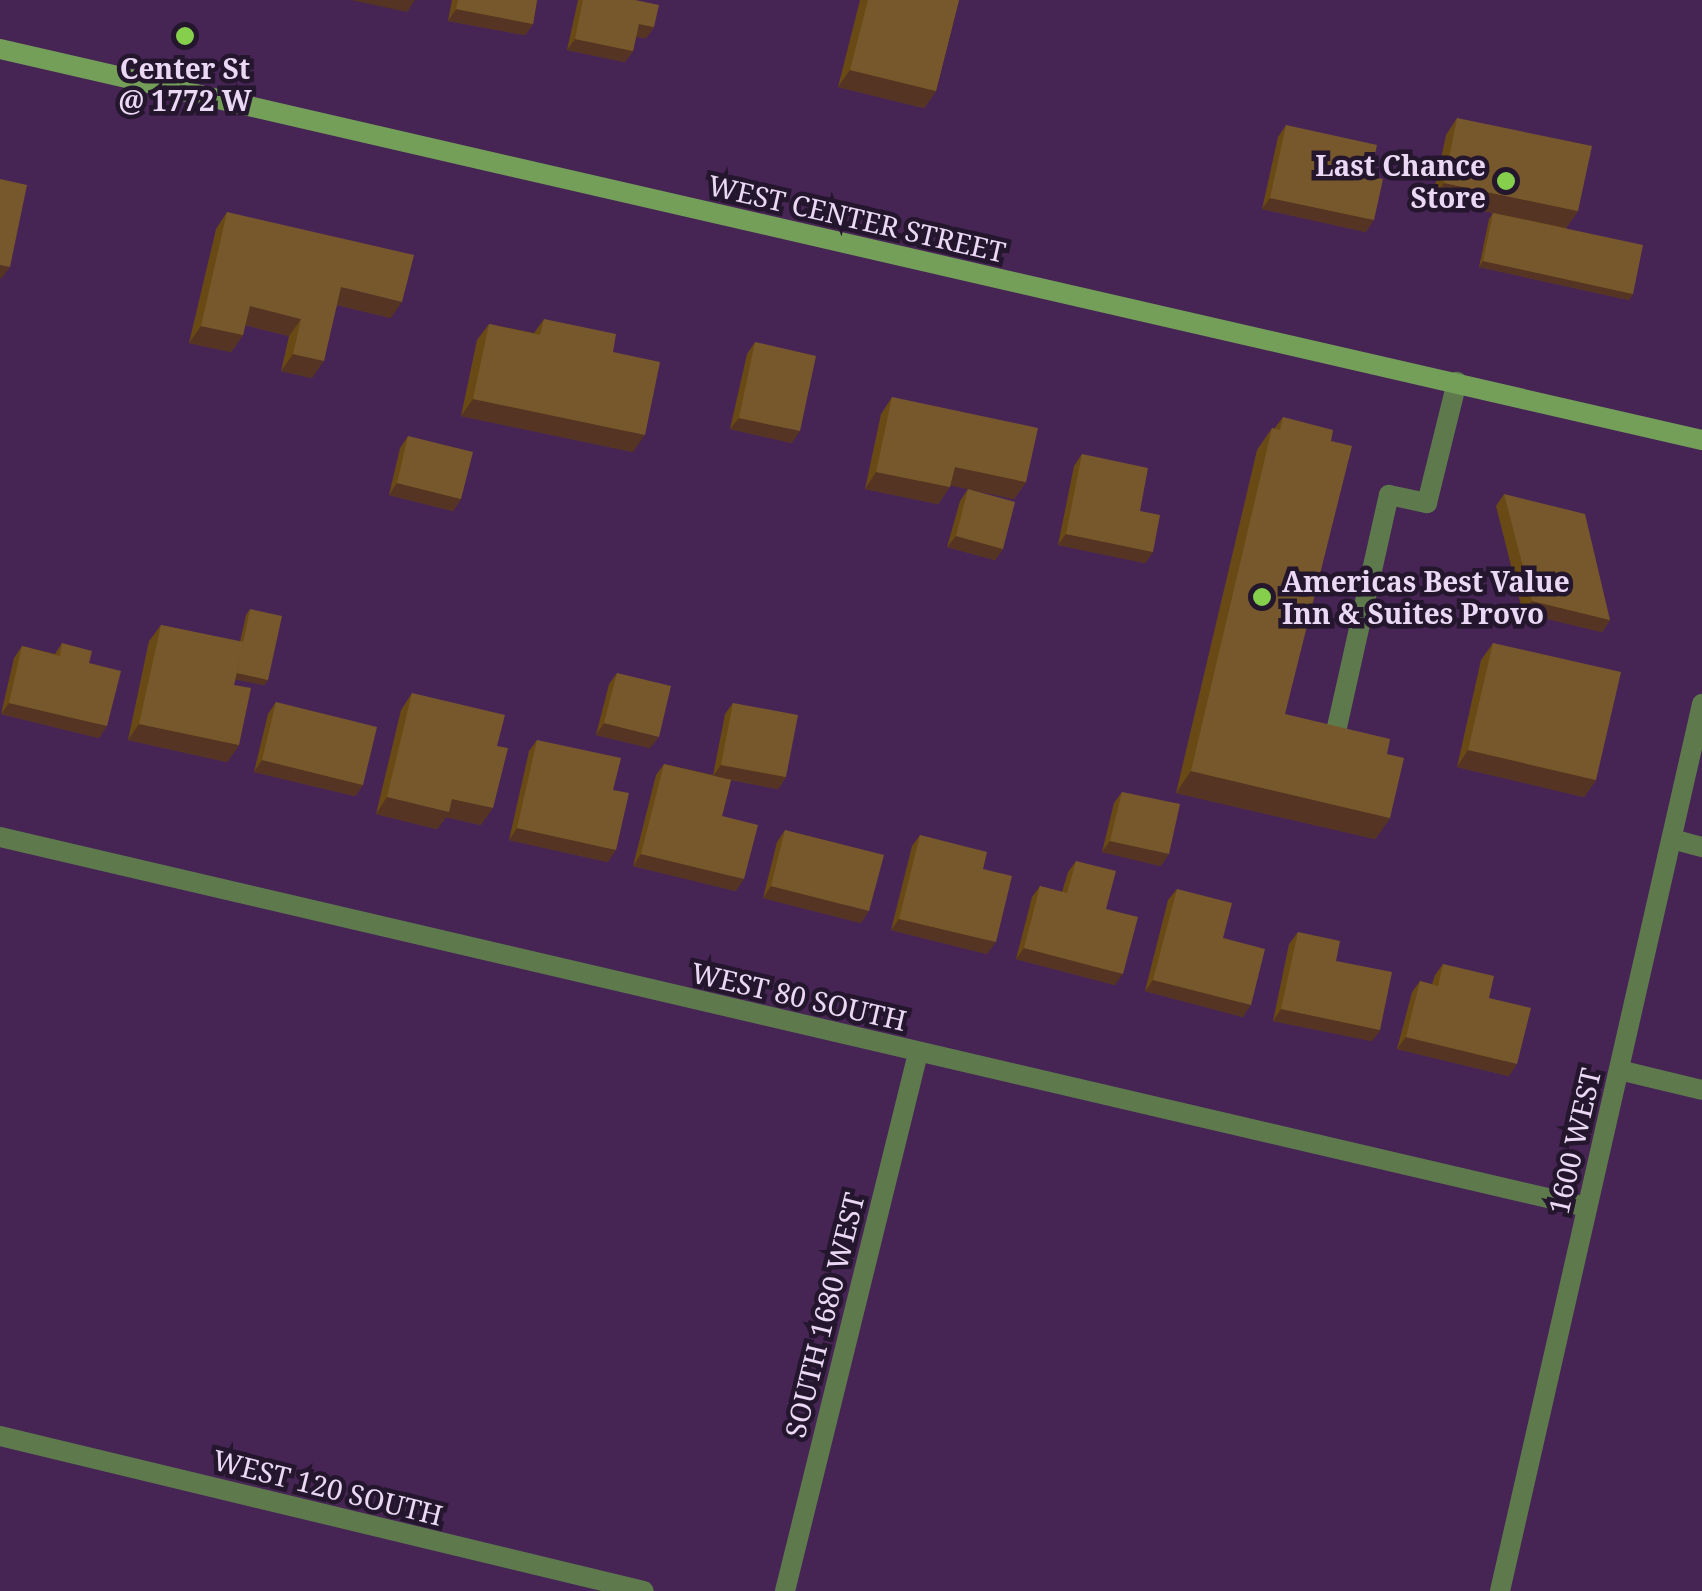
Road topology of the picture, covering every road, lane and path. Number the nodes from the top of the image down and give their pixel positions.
1 (0, 49) edge
2 (1457, 382) junction
3 (1702, 440) edge
4 (1702, 704) edge
5 (1336, 727) edge
6 (1697, 752) edge
7 (0, 837) edge
8 (1672, 839) junction
9 (1702, 846) edge
10 (918, 1052) junction
11 (1619, 1070) junction
12 (1702, 1090) edge
13 (1586, 1208) junction
14 (0, 1436) edge
15 (644, 1591) edge
16 (786, 1591) edge
17 (1500, 1591) edge

1 - 2 main road, WEST CENTER STREET
2 - 3 main road, WEST CENTER STREET
2 - 5 street
4 - 6 street, 1600 WEST
6 - 8 street, 1600 WEST
7 - 10 street, WEST 80 SOUTH
8 - 9 street
8 - 11 street, 1600 WEST
10 - 13 street, WEST 80 SOUTH
10 - 16 street, SOUTH 1680 WEST
11 - 12 street
11 - 13 street, 1600 WEST
13 - 17 street, 1600 WEST
14 - 15 street, WEST 120 SOUTH

